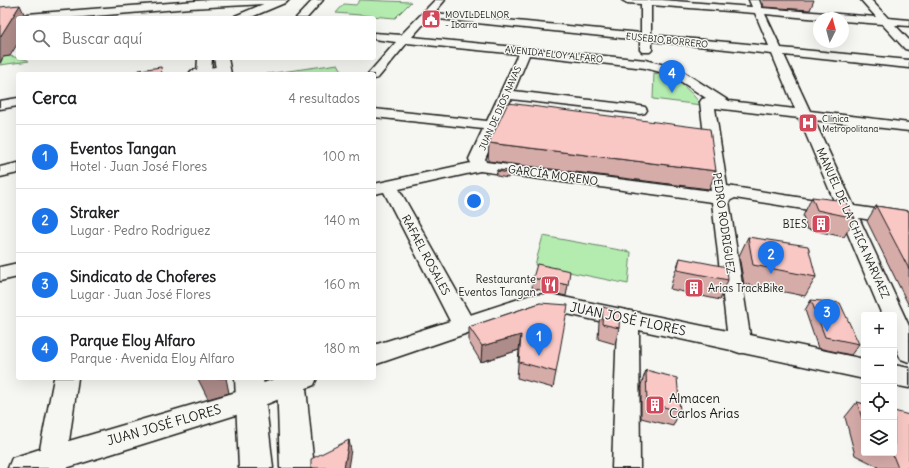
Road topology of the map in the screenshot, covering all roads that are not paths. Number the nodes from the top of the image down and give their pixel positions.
1 (182, 0) edge
2 (283, 0) edge
3 (318, 0) edge
4 (440, 0) edge
5 (627, 0) edge
6 (866, 0) edge
7 (221, 2) edge
8 (646, 2) junction
9 (757, 6) edge
10 (21, 16) edge
11 (228, 16) edge
12 (244, 16) edge
13 (303, 16) edge
14 (426, 16) junction
15 (885, 21) junction
16 (909, 23) edge
17 (376, 36) edge
18 (646, 38) junction
19 (376, 40) edge
20 (403, 41) junction
21 (909, 47) edge
22 (777, 51) junction
23 (524, 53) junction
24 (204, 60) edge
25 (909, 64) edge
26 (646, 66) junction
27 (222, 67) edge
28 (665, 68) junction
29 (202, 72) edge
30 (207, 72) edge
31 (376, 73) edge
32 (506, 94) junction
33 (712, 99) junction
34 (640, 110) dead end
35 (376, 113) edge
36 (804, 114) junction
37 (492, 126) junction
38 (909, 127) edge
39 (480, 166) junction
40 (16, 168) edge
41 (0, 172) edge
42 (382, 188) edge
43 (724, 193) junction
44 (847, 210) junction
45 (909, 220) edge
46 (16, 270) edge
47 (0, 274) edge
48 (891, 312) edge
49 (628, 319) junction
50 (464, 325) junction
51 (897, 325) edge
52 (740, 344) junction
53 (909, 352) edge
54 (376, 354) edge
55 (861, 368) edge
56 (897, 376) edge
57 (909, 378) edge
58 (66, 380) edge
59 (291, 380) edge
60 (296, 380) edge
61 (250, 388) edge
62 (52, 458) junction
63 (22, 468) edge
64 (256, 468) edge
65 (297, 468) edge
66 (626, 468) edge

1 - 10 main road
2 - 7 main road
2 - 12 main road
3 - 13 street
4 - 14 street
5 - 8 street
6 - 15 street
7 - 10 main road
7 - 11 main road
8 - 9 street
8 - 18 street
9 - 15 street
9 - 22 street, MANUEL DE LA CHICA NARVAEZ
14 - 18 street, EUSEBIO BORRERO
14 - 20 street
15 - 16 street
15 - 21 street
17 - 20 street, AVENIDA ELOY ALFARO
18 - 22 street, EUSEBIO BORRERO
18 - 26 street
19 - 20 street, AVENIDA ELOY ALFARO
20 - 23 street, AVENIDA ELOY ALFARO
20 - 31 street
22 - 25 street, EUSEBIO BORRERO
22 - 36 street, MANUEL DE LA CHICA NARVAEZ
23 - 26 street, AVENIDA ELOY ALFARO
23 - 32 street, JUAN DE DIOS NAVAS
24 - 29 main road
26 - 28 street, AVENIDA ELOY ALFARO
26 - 33 street, AVENIDA ELOY ALFARO
27 - 30 street
28 - 33 street, AVENIDA ELOY ALFARO
28 - 33 street, PEDRO RODRIGUEZ
32 - 34 street
32 - 37 street, JUAN DE DIOS NAVAS
33 - 36 street
33 - 43 street, PEDRO RODRIGUEZ
35 - 37 street
36 - 38 street
36 - 44 street, MANUEL DE LA CHICA NARVAEZ
37 - 39 street, JUAN DE DIOS NAVAS
39 - 42 street, GARCÍA MORENO
39 - 43 street, GARCÍA MORENO
40 - 41 street
42 - 50 street, RAFAEL ROSALES
43 - 44 street, GARCÍA MORENO
43 - 52 street, PEDRO RODRIGUEZ
44 - 45 street, GARCÍA MORENO
44 - 48 street, MANUEL DE LA CHICA NARVAEZ
46 - 47 street
49 - 50 street, JUAN JOSÉ FLORES
49 - 52 street, JUAN JOSÉ FLORES
49 - 66 street
50 - 54 street, JUAN JOSÉ FLORES
51 - 53 street, MANUEL DE LA CHICA NARVAEZ
52 - 55 street, JUAN JOSÉ FLORES
56 - 57 street
58 - 62 street
59 - 61 street, JUAN JOSÉ FLORES
60 - 65 main road
61 - 62 street, JUAN JOSÉ FLORES
61 - 64 main road
62 - 63 street, JUAN JOSÉ FLORES

